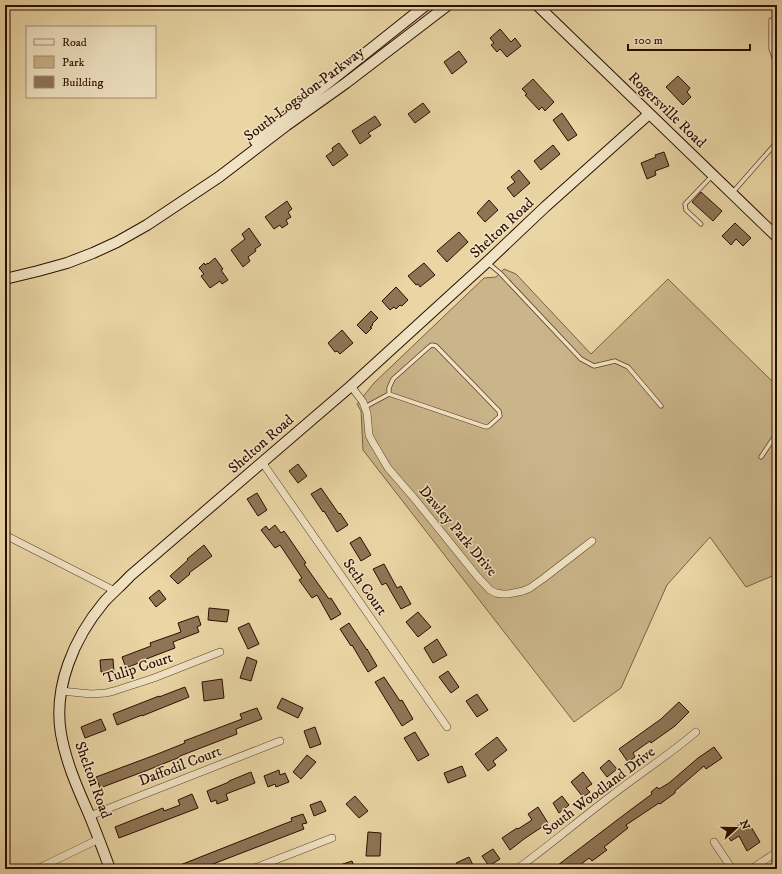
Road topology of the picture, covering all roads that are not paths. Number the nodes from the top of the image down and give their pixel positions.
1 (426, 5) edge
2 (448, 5) edge
3 (537, 5) edge
4 (777, 20) edge
5 (771, 32) junction
6 (777, 32) edge
7 (777, 66) edge
8 (649, 114) junction
9 (777, 142) edge
10 (712, 175) junction
11 (732, 193) junction
12 (176, 206) junction
13 (701, 224) dead end
14 (777, 237) edge
15 (488, 262) junction
16 (5, 279) edge
17 (350, 386) junction
18 (389, 394) junction
19 (661, 406) dead end
20 (365, 407) junction
21 (777, 433) edge
22 (761, 458) dead end
23 (262, 462) junction
24 (5, 534) edge
25 (592, 541) dead end
26 (115, 591) junction
27 (220, 652) dead end
28 (61, 691) junction
29 (447, 727) dead end
30 (696, 732) dead end
31 (280, 741) dead end
32 (90, 816) junction
33 (332, 838) dead end
34 (99, 840) junction
35 (714, 842) dead end
36 (777, 852) edge
37 (36, 869) edge
38 (110, 869) edge
39 (252, 869) edge
40 (517, 869) edge
41 (732, 869) edge
42 (751, 869) edge

1 - 12 street, South Logsdon Parkway
2 - 12 street, South Logsdon Parkway
3 - 8 street, Rogersville Road
4 - 5 lane
5 - 6 lane
5 - 7 lane
8 - 10 street, Rogersville Road
8 - 15 street, Shelton Road
9 - 11 lane
10 - 11 street, Rogersville Road
10 - 13 lane
11 - 14 street, Rogersville Road
12 - 16 street, South Logsdon Parkway
15 - 17 street, Shelton Road
15 - 19 lane
17 - 20 street, Dawley Park Drive
17 - 23 street, Shelton Road
18 - 18 lane
18 - 20 lane
20 - 25 street, Dawley Park Drive
21 - 22 lane
23 - 26 street, Shelton Road
23 - 29 street, Seth Court
24 - 26 street
26 - 28 street, Shelton Road
27 - 28 street, Tulip Court
28 - 32 street, Shelton Road
30 - 40 street, South Woodland Drive
31 - 32 street, Daffodil Court
32 - 34 street, Shelton Road
33 - 39 street
34 - 37 street
34 - 38 street, Shelton Road
35 - 41 street
36 - 42 street

